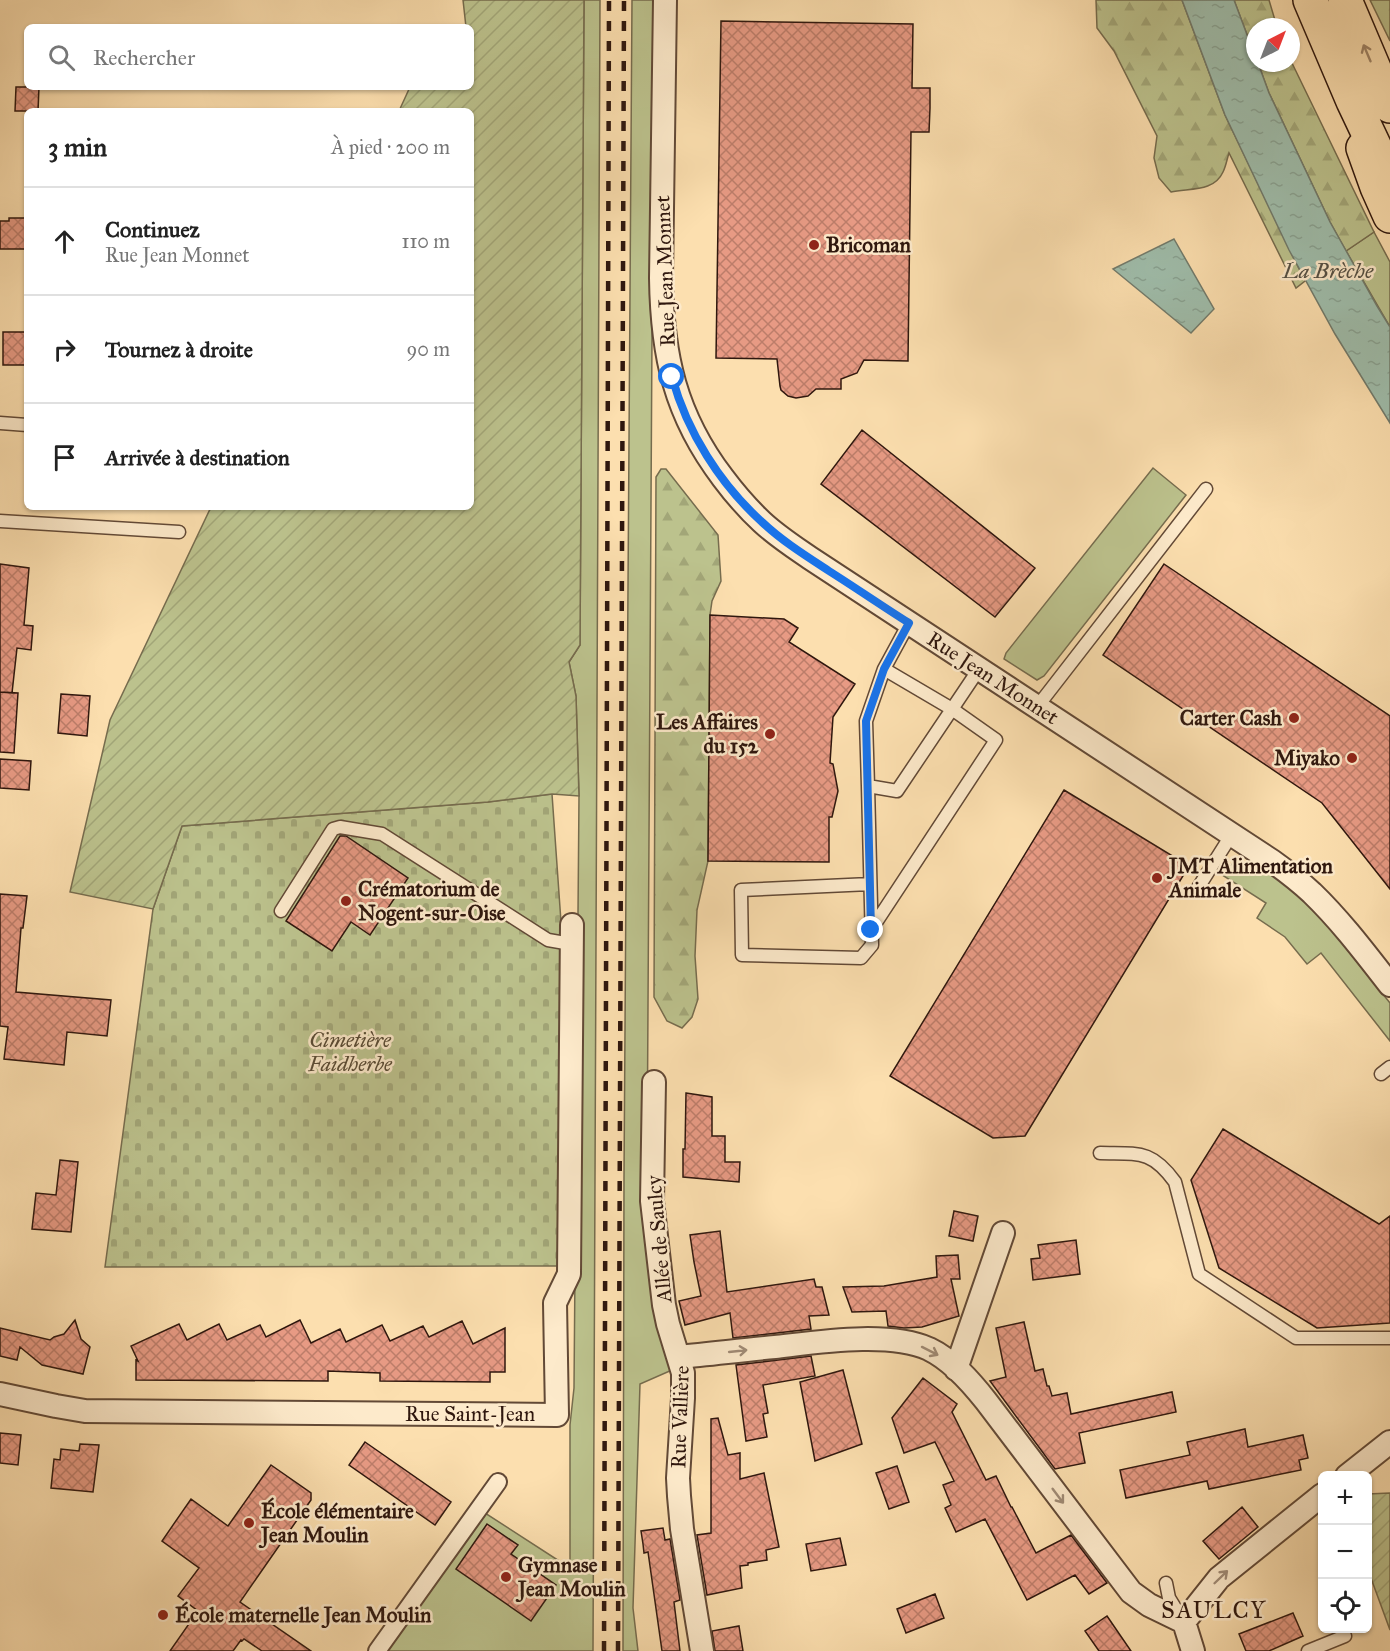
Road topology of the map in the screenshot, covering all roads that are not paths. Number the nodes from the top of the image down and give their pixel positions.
1 (665, 0) edge
2 (1310, 0) edge
3 (1345, 0) edge
4 (1339, 69) junction
5 (1390, 106) edge
6 (1390, 180) edge
7 (1390, 216) edge
8 (0, 423) edge
9 (24, 425) edge
10 (1206, 489) dead end
11 (0, 520) edge
12 (178, 532) dead end
13 (909, 623) junction
14 (884, 669) junction
15 (979, 669) junction
16 (1037, 707) junction
17 (952, 709) junction
18 (868, 786) junction
19 (1232, 834) junction
20 (870, 884) junction
21 (1196, 891) dead end
22 (282, 911) dead end
23 (871, 930) junction
24 (572, 935) joint
25 (1390, 985) edge
26 (654, 1082) dead end
27 (1100, 1153) dead end
28 (1004, 1233) dead end
29 (1390, 1338) edge
30 (679, 1357) junction
31 (956, 1369) junction
32 (0, 1394) edge
33 (1390, 1442) edge
34 (1353, 1471) edge
35 (498, 1482) dead end
36 (1318, 1499) edge
37 (1166, 1583) dead end
38 (1184, 1622) junction
39 (1345, 1636) dead end
40 (377, 1651) edge
41 (702, 1651) edge
42 (1193, 1651) edge
43 (1308, 1651) edge

1 - 13 street, Rue Jean Monnet
2 - 4 main road
5 -> 3 main road
4 - 6 main road
4 - 7 main road
8 - 9 lane
10 - 16 lane
11 - 12 lane
13 - 14 lane
13 - 15 street, Rue Jean Monnet
14 - 17 lane
14 - 18 lane
15 - 16 street, Rue Jean Monnet
15 - 17 lane
16 - 19 street, Rue Jean Monnet
17 - 18 lane
17 - 23 lane
18 - 20 lane
19 - 21 lane
19 - 25 street, Rue Jean Monnet
20 - 23 lane
20 - 23 lane
22 - 24 lane
24 - 32 street, Rue Saint-Jean
26 - 30 street, Allée de Saulcy
27 - 29 lane
28 - 31 street
30 -> 31 street, Rue Vallière
30 - 41 street, Rue Vallière
31 -> 38 street, Rue Vallière
33 - 34 street
35 - 40 street
38 -> 36 street
37 - 38 lane
38 - 42 street
39 - 43 lane

